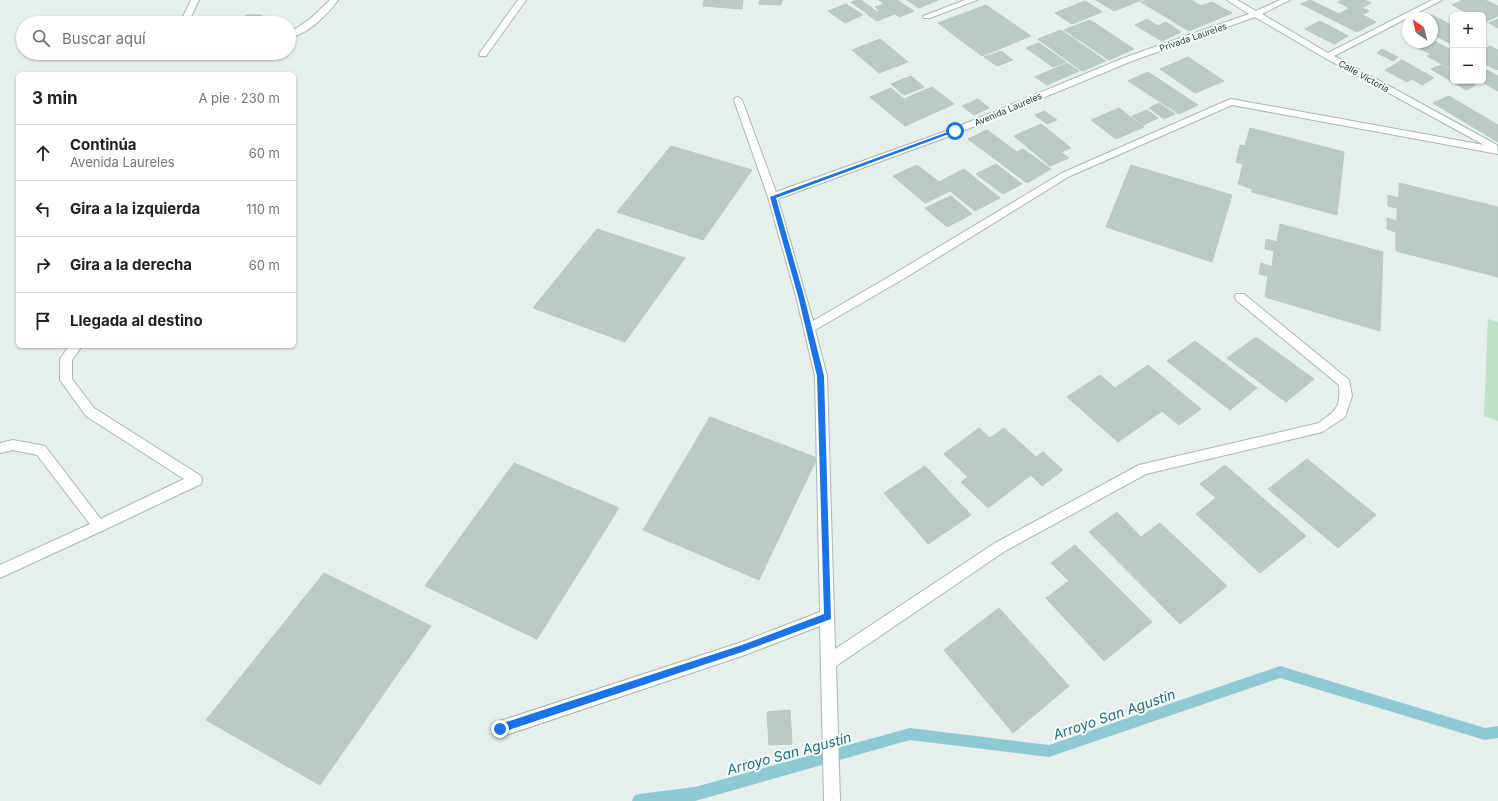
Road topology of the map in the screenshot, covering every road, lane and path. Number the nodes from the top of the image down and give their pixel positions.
1 (195, 0) edge
2 (334, 0) edge
3 (522, 0) edge
4 (973, 0) edge
5 (1231, 0) edge
6 (1286, 0) edge
7 (1438, 0) edge
8 (1256, 14) junction
9 (187, 16) edge
10 (927, 16) dead end
11 (296, 33) edge
12 (483, 54) dead end
13 (1328, 56) junction
14 (1129, 59) joint
15 (738, 100) dead end
16 (1498, 150) edge
17 (773, 197) junction
18 (1240, 297) dead end
19 (809, 328) junction
20 (74, 348) edge
21 (0, 448) edge
22 (99, 526) junction
23 (0, 572) edge
24 (828, 616) junction
25 (828, 663) junction
26 (500, 729) dead end
27 (832, 801) edge

1 - 9 street
2 - 11 street
3 - 12 street
4 - 10 street
5 - 8 street, Calle Victoria
6 - 8 street
7 - 13 street
8 - 13 street, Calle Victoria
8 - 14 street, Privada Laureles
13 - 16 street, Calle Victoria
14 - 17 street, Avenida Laureles
15 - 17 street
16 - 19 street
17 - 19 street
18 - 25 street
19 - 24 street
20 - 22 street
21 - 22 street
22 - 23 street
24 - 25 street
24 - 26 street
25 - 27 street

